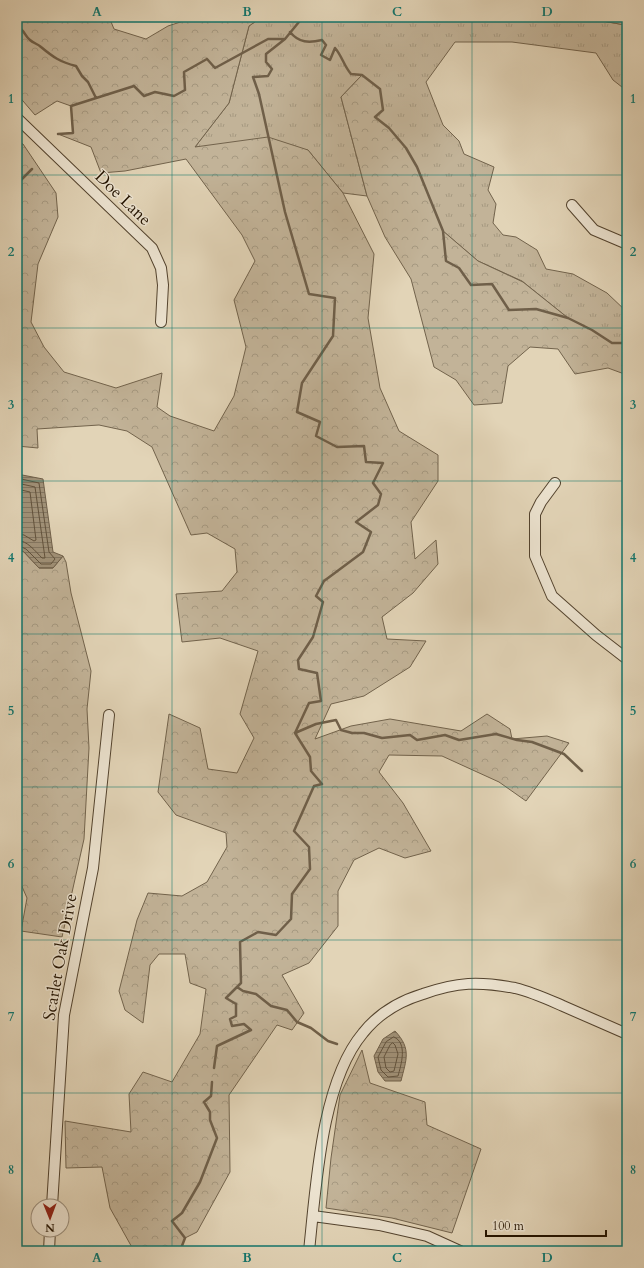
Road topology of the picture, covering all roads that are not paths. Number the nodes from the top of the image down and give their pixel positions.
1 (17, 118) edge
2 (572, 205) dead end
3 (627, 244) edge
4 (161, 322) dead end
5 (555, 483) dead end
6 (627, 659) edge
7 (108, 715) dead end
8 (627, 1034) edge
9 (53, 1198) edge
10 (313, 1216) junction
11 (50, 1238) edge
12 (49, 1251) edge
13 (309, 1251) edge
14 (460, 1251) edge

1 - 4 street, Doe Lane
2 - 3 street
5 - 6 street
7 - 9 street, Scarlet Oak Drive
8 - 10 street
10 - 13 street
10 - 14 street
11 - 12 street

